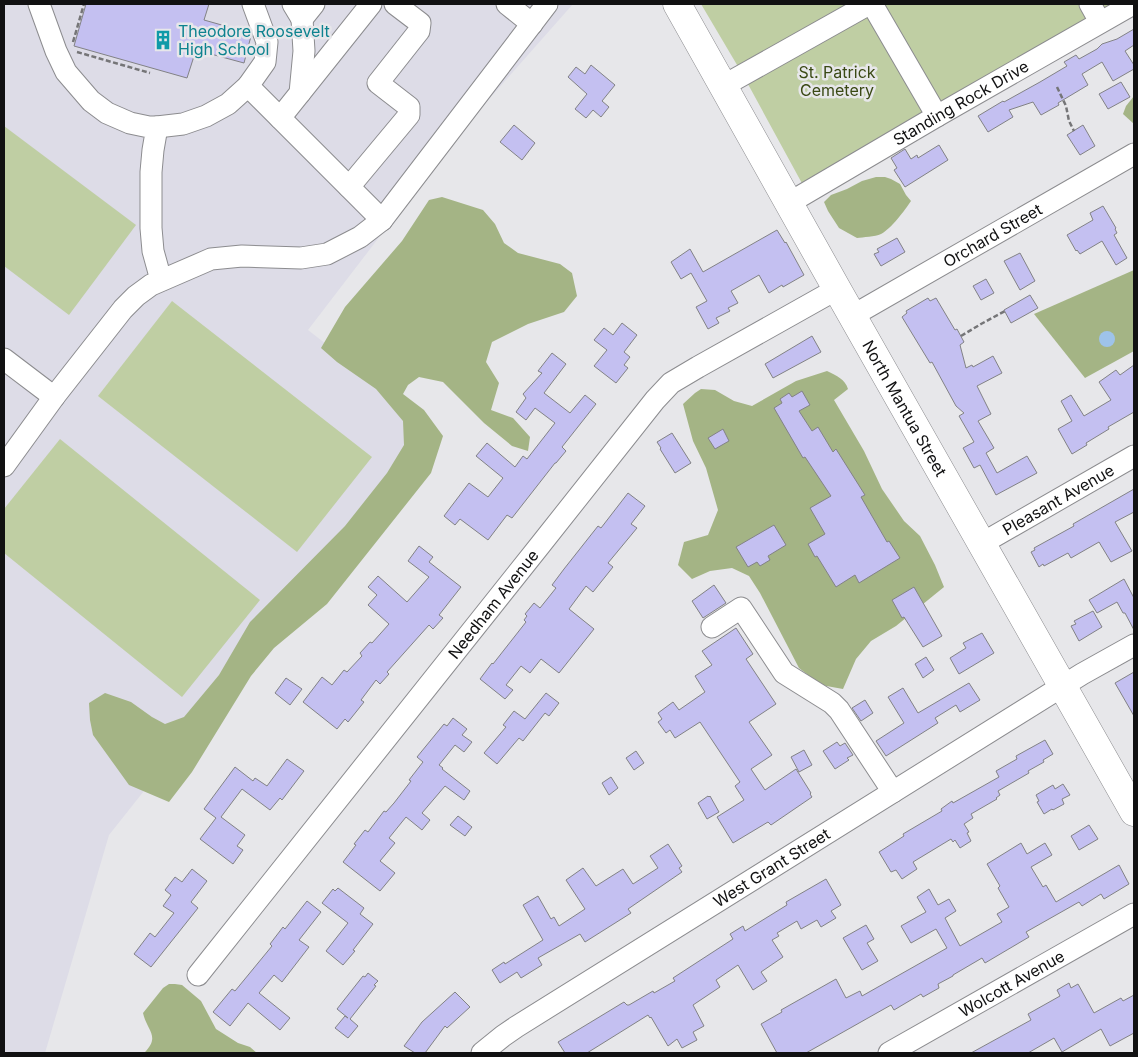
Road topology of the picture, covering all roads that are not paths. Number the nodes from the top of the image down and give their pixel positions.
1 (39, 4) edge
2 (253, 4) edge
3 (371, 4) edge
4 (396, 4) edge
5 (507, 4) edge
6 (547, 4) edge
7 (677, 4) edge
8 (871, 4) edge
9 (1090, 4) edge
10 (1133, 4) edge
11 (303, 9) edge
12 (1100, 22) junction
13 (532, 24) junction
14 (248, 86) junction
15 (724, 86) junction
16 (300, 93) junction
17 (937, 116) junction
18 (280, 118) junction
19 (157, 127) junction
20 (1134, 154) edge
21 (349, 187) junction
22 (789, 203) junction
23 (382, 220) junction
24 (161, 280) junction
25 (837, 289) junction
26 (852, 316) junction
27 (4, 359) edge
28 (54, 397) junction
29 (1134, 456) edge
30 (4, 466) edge
31 (981, 544) junction
32 (712, 627) dead end
33 (1134, 645) edge
34 (1062, 686) junction
35 (892, 792) junction
36 (1134, 812) edge
37 (1134, 914) edge
38 (198, 975) dead end
39 (482, 1053) edge
40 (889, 1053) edge

1 - 19 street
2 - 14 street
3 - 16 street
4 - 21 street
5 - 13 street
6 - 13 street
7 - 15 main road, North Mantua Street
8 - 15 street
8 - 17 street
9 - 12 street
10 - 12 street, Standing Rock Drive
11 - 16 street
12 - 17 street, Standing Rock Drive
13 - 23 street
14 - 18 street
14 - 19 street
15 - 22 main road, North Mantua Street
16 - 18 street
17 - 22 street, Standing Rock Drive
18 - 21 street
19 - 24 street
20 - 26 street, Orchard Street
21 - 23 street
22 - 25 main road, North Mantua Street
23 - 24 street
24 - 28 street
25 - 26 main road, North Mantua Street
25 - 38 street, Needham Avenue
26 - 31 main road, North Mantua Street
27 - 28 street
28 - 30 street
29 - 31 street, Pleasant Avenue
31 - 34 main road, North Mantua Street
32 - 35 street
33 - 34 street, West Grant Street
34 - 35 street, West Grant Street
34 - 36 main road, North Mantua Street
35 - 39 street, West Grant Street
37 - 40 street, Wolcott Avenue

